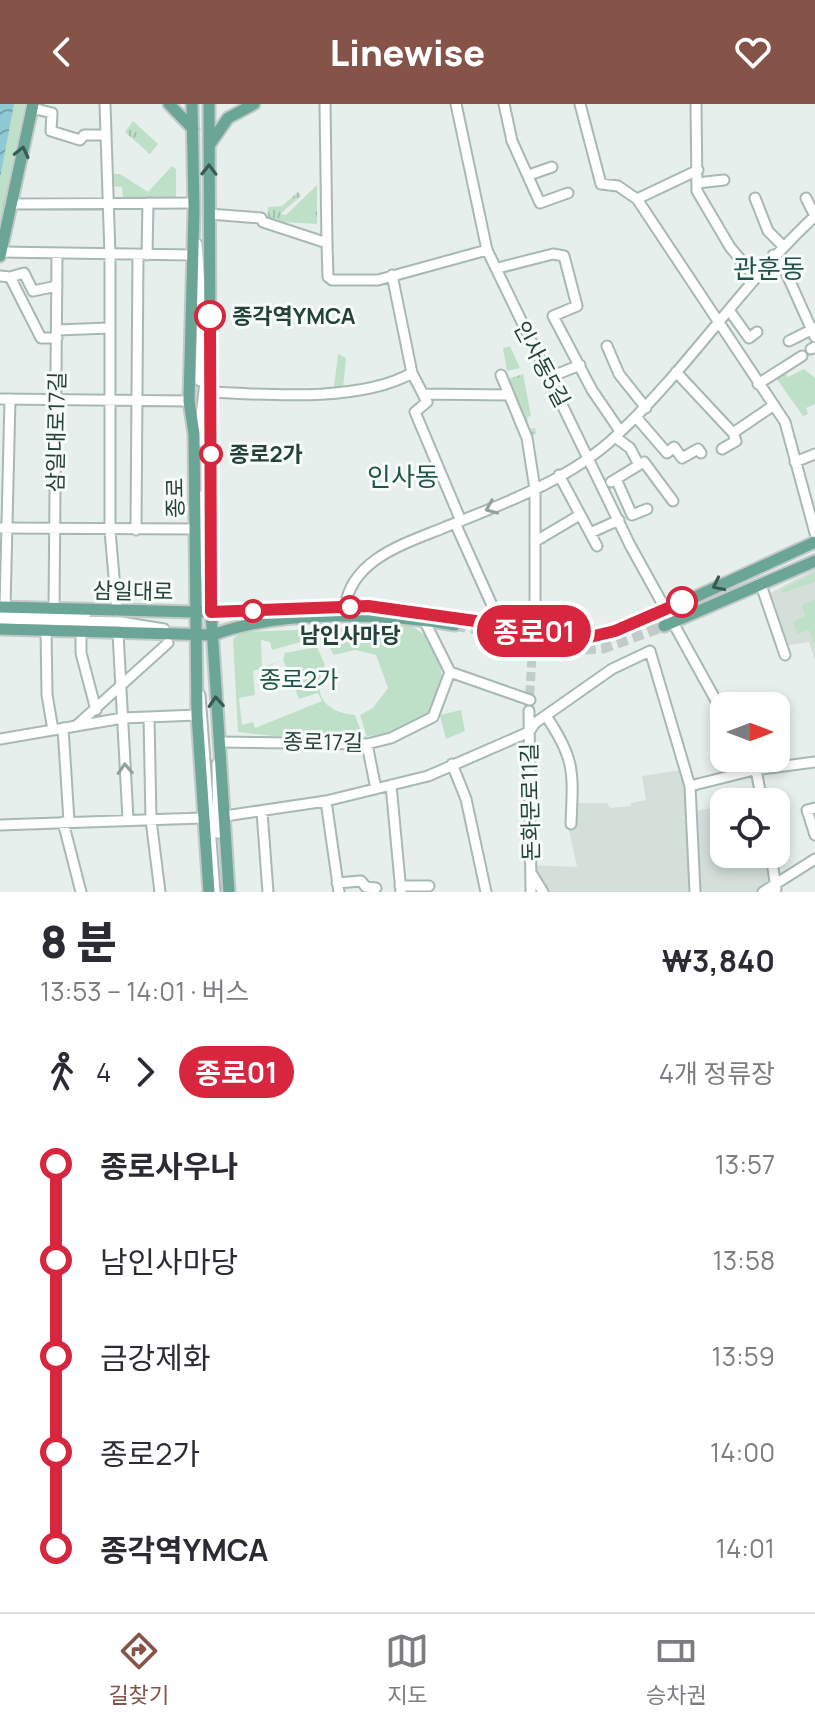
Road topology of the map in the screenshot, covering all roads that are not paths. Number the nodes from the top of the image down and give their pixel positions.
1 (105, 104) edge
2 (169, 104) edge
3 (192, 104) edge
4 (209, 104) edge
5 (254, 104) edge
6 (325, 104) edge
7 (456, 104) edge
8 (504, 104) edge
9 (580, 104) edge
10 (696, 104) edge
11 (33, 106) edge
12 (193, 129) junction
13 (105, 135) junction
14 (209, 144) junction
15 (552, 167) dead end
16 (698, 170) junction
17 (529, 175) junction
18 (724, 180) dead end
19 (697, 183) junction
20 (568, 193) dead end
21 (755, 198) dead end
22 (806, 198) dead end
23 (637, 199) junction
24 (109, 203) junction
25 (148, 203) junction
26 (10, 204) junction
27 (194, 206) junction
28 (209, 214) junction
29 (815, 216) edge
30 (327, 243) junction
31 (783, 246) junction
32 (487, 250) junction
33 (0, 254) edge
34 (57, 255) junction
35 (110, 255) junction
36 (143, 255) junction
37 (192, 255) junction
38 (773, 255) junction
39 (498, 268) junction
40 (392, 275) junction
41 (5, 276) edge
42 (755, 277) junction
43 (57, 286) junction
44 (729, 310) junction
45 (719, 321) junction
46 (109, 328) junction
47 (814, 331) edge
48 (757, 332) dead end
49 (57, 334) junction
50 (789, 341) dead end
51 (607, 346) dead end
52 (210, 348) junction
53 (809, 351) edge
54 (580, 365) junction
55 (676, 372) junction
56 (412, 373) junction
57 (501, 375) dead end
58 (550, 377) junction
59 (758, 384) junction
60 (210, 392) junction
61 (423, 394) junction
62 (508, 395) junction
63 (5, 399) edge
64 (55, 401) junction
65 (109, 401) junction
66 (137, 401) junction
67 (189, 401) junction
68 (774, 405) junction
69 (646, 408) junction
70 (636, 417) junction
71 (733, 433) junction
72 (194, 434) junction
73 (618, 434) junction
74 (722, 449) dead end
75 (701, 453) dead end
76 (815, 454) edge
77 (590, 455) junction
78 (795, 462) junction
79 (639, 465) junction
80 (559, 475) junction
81 (616, 479) junction
82 (604, 486) junction
83 (535, 489) junction
84 (673, 501) dead end
85 (647, 509) dead end
86 (578, 516) junction
87 (619, 520) junction
88 (458, 522) junction
89 (4, 529) edge
90 (195, 529) junction
91 (55, 530) junction
92 (136, 530) junction
93 (110, 531) junction
94 (590, 533) junction
95 (815, 533) edge
96 (536, 541) junction
97 (815, 542) edge
98 (597, 546) dead end
99 (774, 559) junction
100 (815, 561) edge
101 (777, 579) junction
102 (761, 585) junction
103 (491, 603) dead end
104 (535, 604) tunnel mouth
105 (345, 607) junction
106 (2, 609) edge
107 (54, 610) junction
108 (117, 611) junction
109 (133, 611) junction
110 (195, 612) junction
111 (211, 612) junction
112 (660, 613) junction
113 (0, 619) edge
114 (424, 620) junction
115 (669, 624) junction
116 (0, 629) edge
117 (46, 631) junction
118 (81, 632) junction
119 (118, 633) junction
120 (196, 635) junction
121 (213, 635) junction
122 (168, 643) dead end
123 (785, 655) dead end
124 (196, 672) junction
125 (450, 672) junction
126 (122, 687) junction
127 (710, 692) edge
128 (96, 710) junction
129 (197, 715) junction
130 (546, 716) junction
131 (149, 717) junction
132 (123, 718) junction
133 (63, 728) junction
134 (529, 732) junction
135 (0, 739) edge
136 (220, 744) junction
137 (367, 744) junction
138 (815, 762) edge
139 (452, 764) junction
140 (790, 765) edge
141 (746, 772) edge
142 (391, 785) junction
143 (690, 786) junction
144 (376, 789) junction
145 (326, 801) junction
146 (815, 808) edge
147 (262, 812) junction
148 (225, 816) junction
149 (202, 818) junction
150 (128, 819) junction
151 (151, 820) junction
152 (66, 822) junction
153 (571, 824) dead end
154 (0, 825) edge
155 (815, 835) edge
156 (815, 859) edge
157 (773, 868) edge
158 (532, 874) junction
159 (429, 886) dead end
160 (338, 888) edge
161 (376, 888) dead end
162 (400, 889) edge
163 (776, 889) edge
164 (483, 891) edge
165 (81, 892) edge
166 (160, 892) edge
167 (209, 892) edge
168 (218, 892) edge
169 (229, 892) edge
170 (268, 892) edge
171 (531, 892) edge
172 (543, 892) edge
173 (695, 892) edge
174 (763, 892) edge

1 - 13 street
2 - 12 main road
3 - 12 main road, 종로
4 - 14 main road, 종로
5 - 14 main road
6 - 30 street
7 - 32 street, 인사동5길
8 - 17 street
9 - 23 street
10 - 16 street
11 - 13 street
26 -> 11 main road
12 - 27 main road, 종로
13 - 24 street
28 -> 14 main road, 종로
15 - 17 street
16 - 19 street
16 - 23 street
17 - 20 street
18 - 19 street
19 - 42 street
21 - 31 street
22 - 29 street
23 - 45 street
24 - 25 street
24 - 26 street
24 - 35 street
25 - 27 street
25 - 36 street
26 - 33 main road
27 - 37 main road, 종로
27 - 72 street
28 - 30 street
28 - 52 main road, 종로
29 - 31 street
30 - 40 street
31 - 38 street
32 - 39 street, 인사동5길
32 - 40 street
33 - 34 street
34 - 35 street
34 - 43 street, 삼일대로17길
35 - 36 street
35 - 46 street
36 - 37 street
36 - 66 street
37 - 67 main road, 종로
38 - 42 street
38 - 47 street
39 - 54 street
39 - 58 street, 인사동5길
40 - 56 street
41 - 43 street
41 - 49 street
42 - 44 street
43 - 49 street, 삼일대로17길
44 - 45 street
44 - 48 street
45 - 55 street
45 - 59 street
46 - 49 street
46 - 65 street
47 - 50 street
49 - 64 street, 삼일대로17길
51 - 69 street
52 - 60 main road, 종로
52 - 111 street
53 - 59 street
54 - 58 street
54 - 73 street
55 - 69 street
55 - 71 street
56 - 60 street
56 - 61 street
57 - 62 street, 인사동5길
58 - 77 street, 인사동5길
59 - 68 street
60 - 111 main road, 종로
61 - 62 street
61 - 88 street
62 - 83 street, 인사동5길
63 - 64 street
63 - 89 street
64 - 65 street
64 - 91 street, 삼일대로17길
65 - 66 street
65 - 93 street
66 - 67 street
66 - 92 street
67 - 72 main road, 종로
68 - 71 street
68 - 78 street
69 - 70 street
70 - 73 street
70 - 75 street
71 - 74 street
72 - 90 main road, 종로
73 - 77 street
73 - 79 street
76 - 78 street
77 - 80 street
77 - 82 street, 인사동5길
78 - 95 street
79 - 81 street
79 - 84 street
80 - 83 street
80 - 86 street
81 - 82 street
81 - 85 street
82 - 87 street, 인사동5길
83 -> 88 street
83 - 96 street, 인사동5길
86 - 94 street
86 - 96 street
87 - 94 street
87 - 112 street, 인사동5길
88 - 103 street
88 - 105 street
89 - 91 street
89 - 106 street
90 - 92 street
90 - 110 main road, 종로
91 - 93 street
91 - 107 street, 삼일대로17길
92 - 93 street
93 - 108 street
94 - 98 street
96 - 104 street, 인사동5길
97 - 99 main road
99 - 101 main road
99 -> 112 main road
100 - 101 main road
101 - 102 main road
102 - 115 main road
102 - 123 street
105 - 111 main road, 삼일대로
105 - 114 main road, 삼일대로
106 - 107 main road, 삼일대로
106 - 109 street
107 - 108 main road, 삼일대로
108 - 109 main road, 삼일대로
109 - 110 main road, 삼일대로
110 - 111 main road, 삼일대로
110 - 120 main road, 종로
111 - 121 main road, 종로
112 - 115 street, 인사동5길
113 - 120 street
114 - 121 main road, 삼일대로
114 - 125 street
115 - 127 street, 인사동5길
116 - 117 main road, 삼일대로
117 - 118 main road, 삼일대로
117 - 133 street
118 - 119 main road, 삼일대로
118 - 128 street, 삼일대로
119 - 120 main road, 삼일대로
119 - 126 street, 삼일대로
120 - 121 main road, 삼일대로
120 - 124 main road, 종로
136 -> 121 main road, 종로
122 - 126 street
124 - 129 main road, 종로
124 - 168 street
125 - 134 street, 돈화문로11길
125 - 137 street, 종로17길
126 - 128 street
126 - 132 street, 삼일대로
128 - 133 street
129 - 131 street
129 - 149 main road, 종로
130 - 134 street
130 - 143 street
130 - 153 street
131 - 132 street
131 - 151 street
132 - 133 street
150 -> 132 street, 삼일대로
133 - 135 street
133 - 152 street
134 - 139 street
134 - 158 street, 돈화문로11길
136 - 137 street, 종로17길
136 - 148 main road, 종로
136 - 168 street
137 - 144 street
138 - 140 street
139 - 142 street
139 - 164 street
141 - 143 street
142 - 144 street
142 - 162 street
143 - 173 street
144 - 145 street
145 - 147 street
145 - 160 street
146 - 155 street
147 - 148 street
147 - 170 street
148 - 169 main road, 종로
149 - 151 street
149 - 167 main road, 종로
150 - 151 street
150 - 152 street
151 - 166 street
152 - 154 street
152 - 165 street
156 - 163 street
157 - 163 street
158 - 171 street, 돈화문로11길
158 - 172 street
159 - 162 street
160 - 161 street
163 - 174 street

